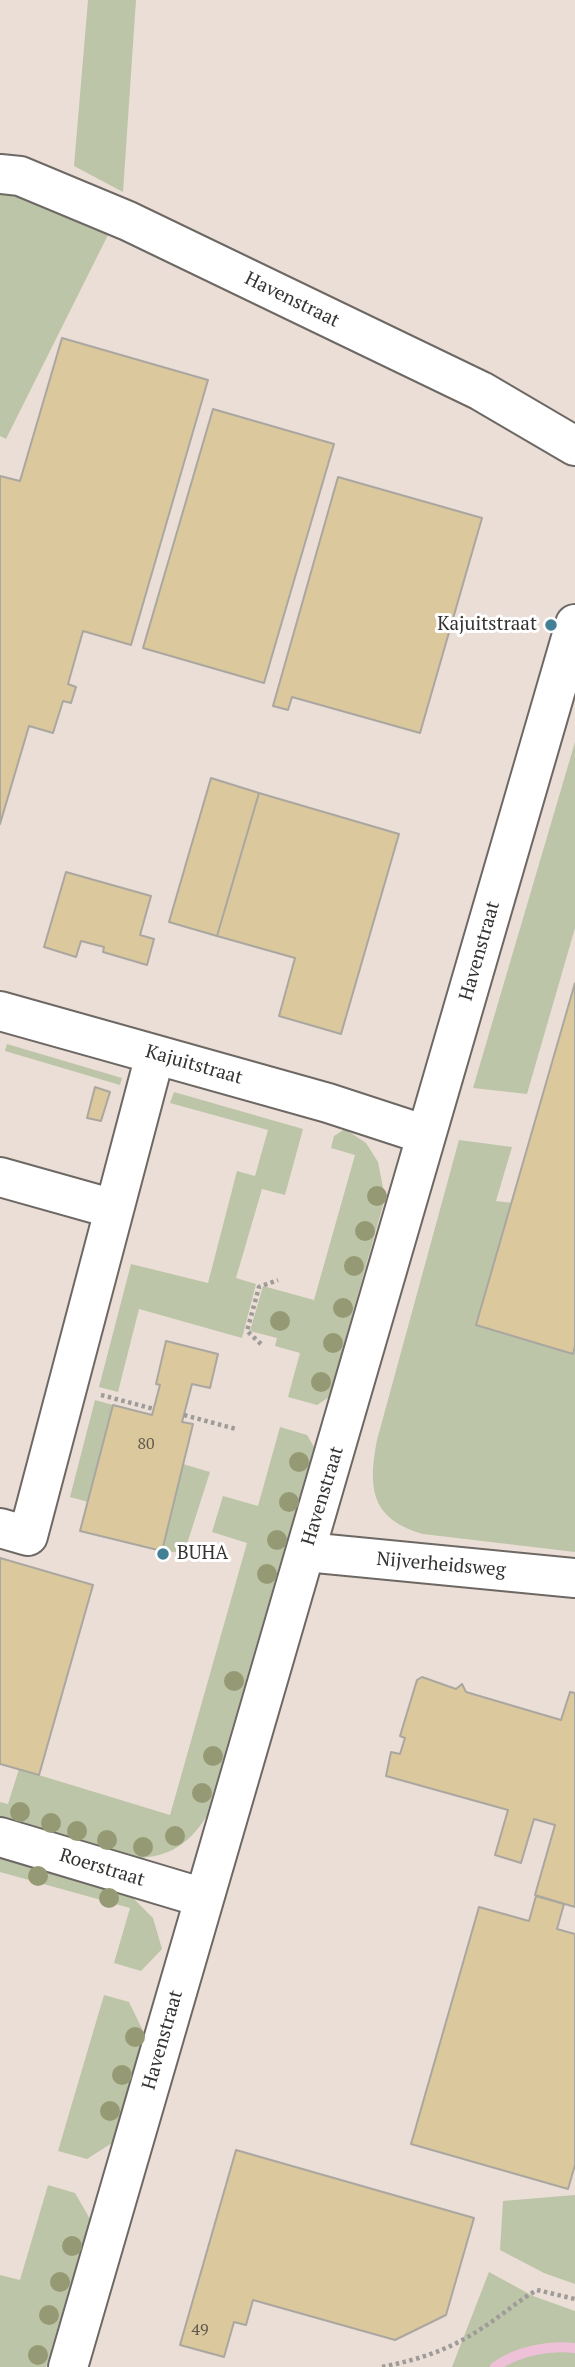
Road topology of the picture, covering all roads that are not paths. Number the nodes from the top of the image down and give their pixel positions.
1 (0, 174) edge
2 (575, 446) edge
3 (575, 624) edge
4 (0, 1011) edge
5 (155, 1055) junction
6 (426, 1135) junction
7 (0, 1177) edge
8 (114, 1209) junction
9 (0, 1528) edge
10 (306, 1552) junction
11 (575, 1578) edge
12 (0, 1837) edge
13 (204, 1898) junction
14 (68, 2367) edge

1 - 2 street, Havenstraat
3 - 6 street, Havenstraat
4 - 5 street, Kajuitstraat
5 - 6 street, Kajuitstraat
5 - 8 street
6 - 10 street, Havenstraat
7 - 8 street
8 - 9 street
10 - 11 street, Nijverheidsweg
10 - 13 street, Havenstraat
12 - 13 street, Roerstraat
13 - 14 street, Havenstraat

